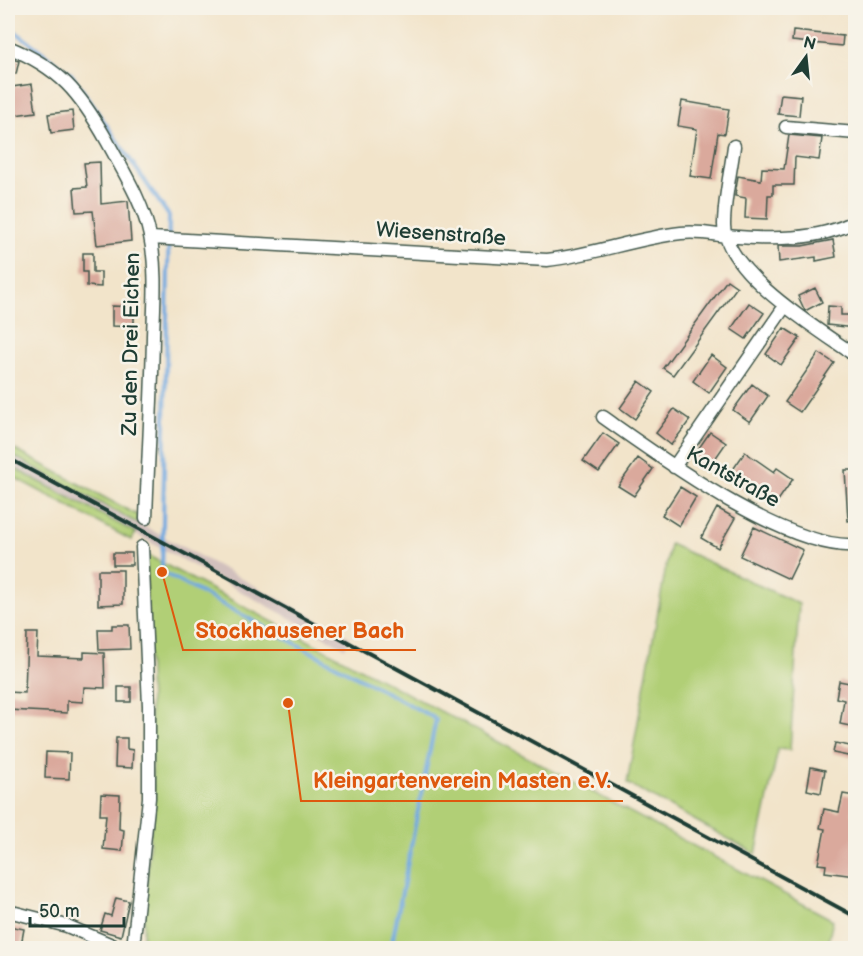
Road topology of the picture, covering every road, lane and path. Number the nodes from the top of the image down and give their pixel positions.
1 (8, 47) edge
2 (786, 127) dead end
3 (855, 133) edge
4 (734, 146) dead end
5 (855, 221) edge
6 (726, 236) junction
7 (162, 238) junction
8 (785, 306) junction
9 (855, 356) edge
10 (603, 417) dead end
11 (674, 467) junction
12 (146, 518) dead end
13 (855, 545) edge
14 (142, 547) dead end
15 (8, 911) edge
16 (118, 948) edge
17 (133, 948) edge

1 - 7 street, Zu den Drei Eichen
2 - 3 street
4 - 6 street
5 - 6 street, Wiesenstraße
6 - 7 street, Wiesenstraße
6 - 8 street
7 - 12 street, Zu den Drei Eichen
8 - 9 street
8 - 11 street
10 - 11 street, Kantstraße
11 - 13 street, Kantstraße
14 - 17 street
15 - 16 street

